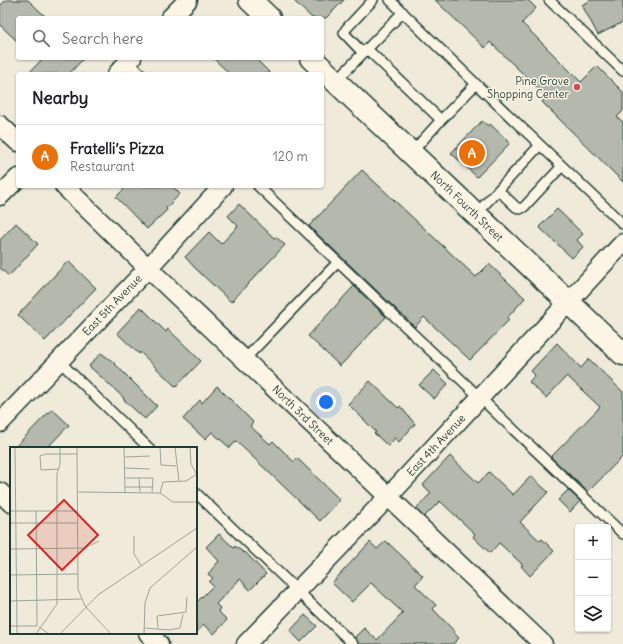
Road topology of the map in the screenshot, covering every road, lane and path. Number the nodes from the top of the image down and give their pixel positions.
1 (188, 0) edge
2 (250, 0) edge
3 (373, 0) edge
4 (390, 0) edge
5 (549, 0) edge
6 (403, 12) junction
7 (172, 16) edge
8 (267, 16) edge
9 (365, 51) junction
10 (313, 60) edge
11 (623, 71) edge
12 (323, 72) edge
13 (328, 78) edge
14 (476, 84) junction
15 (441, 120) junction
16 (0, 125) edge
17 (16, 140) edge
18 (540, 145) junction
19 (411, 153) junction
20 (562, 166) junction
21 (16, 180) edge
22 (66, 188) edge
23 (221, 188) edge
24 (260, 188) edge
25 (498, 190) junction
26 (0, 196) edge
27 (475, 215) junction
28 (623, 224) edge
29 (623, 243) edge
30 (338, 262) junction
31 (148, 268) junction
32 (568, 303) junction
33 (623, 354) edge
34 (244, 360) junction
35 (59, 361) junction
36 (480, 398) junction
37 (0, 423) edge
38 (148, 447) edge
39 (0, 492) edge
40 (197, 494) edge
41 (388, 497) junction
42 (10, 502) edge
43 (621, 529) edge
44 (297, 591) junction
45 (149, 634) edge
46 (160, 644) edge
47 (246, 644) edge
48 (353, 644) edge
49 (543, 644) edge

1 - 7 street
2 - 8 main road
3 - 9 lane
4 - 6 lane
5 - 11 lane
6 - 9 lane
6 - 14 lane
9 - 13 lane
9 - 15 lane
10 - 12 main road, North Fourth Street
13 - 19 main road, North Fourth Street
14 - 15 lane
14 - 18 lane
15 - 19 lane
16 - 17 street
18 - 20 lane
18 - 25 lane
19 - 27 main road, North Fourth Street
20 - 25 lane
20 - 28 lane
21 - 26 street
22 - 31 street, North 3rd Street
23 - 31 street, East 5th Avenue
24 - 30 lane
25 - 27 lane
27 - 32 main road, North Fourth Street
29 - 32 street, East 4th Avenue
30 - 34 lane
30 - 36 lane
31 - 34 street, North 3rd Street
31 - 35 street, East 5th Avenue
32 - 33 main road, North Fourth Street
32 - 36 street, East 4th Avenue
34 - 41 street, North 3rd Street
35 - 37 street, East 5th Avenue
35 - 38 lane
36 - 41 street, East 4th Avenue
36 - 43 lane
39 - 42 street
40 - 44 lane
41 - 44 street, East 4th Avenue
41 - 49 street, North 3rd Street
44 - 47 street, East 4th Avenue
44 - 48 lane
45 - 46 street

